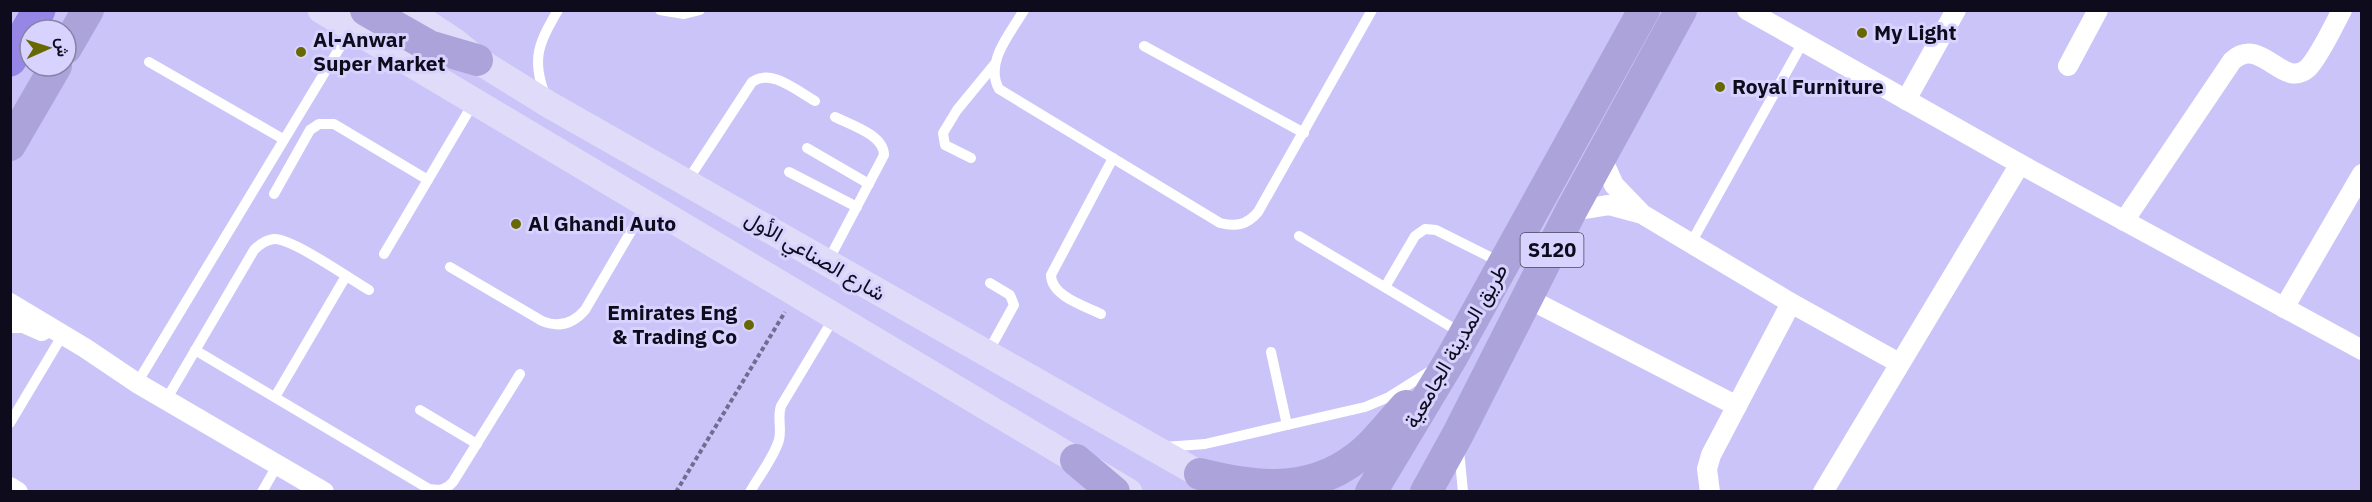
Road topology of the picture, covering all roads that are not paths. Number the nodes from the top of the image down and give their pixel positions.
1 (39, 10) edge
2 (88, 10) edge
3 (321, 10) edge
4 (407, 10) edge
5 (558, 10) edge
6 (660, 10) edge
7 (700, 10) edge
8 (1024, 10) edge
9 (1372, 10) edge
10 (1644, 10) edge
11 (1681, 10) edge
12 (1747, 10) edge
13 (1956, 10) edge
14 (2098, 10) edge
15 (2342, 10) edge
16 (359, 20) edge
17 (78, 27) edge
18 (1803, 42) junction
19 (1144, 46) dead end
20 (10, 60) edge
21 (477, 60) junction
22 (148, 62) dead end
23 (994, 65) junction
24 (2068, 66) dead end
25 (49, 78) edge
26 (1906, 100) junction
27 (815, 101) dead end
28 (474, 102) junction
29 (548, 104) junction
30 (836, 117) dead end
31 (1304, 133) junction
32 (283, 139) junction
33 (10, 145) edge
34 (807, 148) dead end
35 (1601, 156) junction
36 (1113, 158) junction
37 (971, 159) dead end
38 (2020, 164) junction
39 (789, 171) dead end
40 (2361, 174) edge
41 (428, 180) junction
42 (686, 183) junction
43 (869, 184) junction
44 (274, 194) dead end
45 (648, 204) junction
46 (857, 207) junction
47 (1571, 211) junction
48 (1642, 214) junction
49 (2124, 221) junction
50 (1299, 236) dead end
51 (1691, 243) junction
52 (384, 254) dead end
53 (827, 264) junction
54 (1503, 264) junction
55 (450, 267) dead end
56 (346, 276) junction
57 (990, 283) dead end
58 (1385, 287) junction
59 (369, 290) dead end
60 (1527, 298) junction
61 (10, 303) edge
62 (1791, 303) junction
63 (2284, 308) junction
64 (1101, 315) dead end
65 (835, 316) junction
66 (10, 323) edge
67 (58, 341) junction
68 (1457, 346) junction
69 (85, 348) junction
70 (195, 350) junction
71 (2361, 350) edge
72 (1271, 352) dead end
73 (987, 354) junction
74 (1899, 363) junction
75 (520, 374) dead end
76 (137, 383) junction
77 (275, 397) junction
78 (166, 400) junction
79 (1737, 406) junction
80 (420, 410) dead end
81 (10, 423) edge
82 (1287, 425) junction
83 (1458, 434) junction
84 (477, 444) junction
85 (1150, 447) junction
86 (1076, 460) junction
87 (278, 464) junction
88 (1200, 474) junction
89 (10, 487) edge
90 (18, 492) edge
91 (262, 492) edge
92 (324, 492) edge
93 (750, 492) edge
94 (1114, 492) edge
95 (1129, 492) edge
96 (1229, 492) edge
97 (1371, 492) edge
98 (1426, 492) edge
99 (1439, 492) edge
100 (1463, 492) edge
101 (1710, 492) edge
102 (1823, 492) edge

1 - 20 highway
2 - 17 main road
3 - 16 main road, شارع الصناعي الأول
4 - 21 main road, شارع الصناعي الأول
5 - 29 lane
6 - 7 lane
8 - 23 lane
9 - 31 lane
10 - 54 main road, طريق المدينة الجامعية / S120
11 - 35 main road, طريق المدينة الجامعية / S120
12 - 18 street
13 - 26 street
14 - 24 street
15 - 49 street
16 - 21 main road
16 - 28 main road, شارع الصناعي الأول
16 - 32 lane
18 - 26 street
18 - 51 lane
19 - 31 lane
21 - 29 main road, شارع الصناعي الأول
22 - 32 lane
23 - 36 lane
23 - 37 lane
25 - 33 main road
26 - 38 street
27 - 42 lane
28 - 41 lane
28 - 45 main road, شارع الصناعي الأول
29 - 42 main road, شارع الصناعي الأول
30 - 43 lane
31 - 36 lane
32 - 76 lane
34 - 43 lane
35 - 47 main road, طريق المدينة الجامعية / S120
35 - 48 street
36 - 64 lane
38 - 49 street
38 - 74 street
39 - 46 lane
40 - 63 street
41 - 44 lane
41 - 52 lane
42 - 53 main road, شارع الصناعي الأول
43 - 46 lane
45 - 55 lane
45 - 65 main road, شارع الصناعي الأول
46 - 53 lane
47 - 48 street
47 - 60 main road, طريق المدينة الجامعية / S120
48 - 51 street
49 - 63 street
50 - 58 lane
51 - 62 street
53 - 73 main road, شارع الصناعي الأول
54 - 58 lane
54 - 68 main road, طريق المدينة الجامعية / S120
56 - 59 lane
56 - 70 lane
56 - 77 lane
57 - 73 lane
58 - 68 lane
60 - 79 street
60 - 83 main road, طريق المدينة الجامعية / S120
61 - 69 street
62 - 74 street
62 - 79 street
63 - 71 street
65 - 86 main road, شارع الصناعي الأول
65 - 93 lane
66 - 67 street
67 - 69 street
67 - 81 lane
68 - 82 lane
68 - 88 main road
68 - 97 main road, طريق المدينة الجامعية / S120
69 - 76 street
70 - 77 lane
70 - 78 lane
72 - 82 lane
73 - 85 main road, شارع الصناعي الأول
74 - 102 street
75 - 84 lane
76 - 78 street
77 - 84 lane
78 - 87 street
79 - 101 street
80 - 84 lane
82 - 85 lane
83 - 98 main road, طريق المدينة الجامعية / S120
83 - 99 main road
83 - 100 lane
85 - 88 main road, شارع الصناعي الأول
86 - 94 main road
86 - 95 main road, شارع الصناعي الأول
87 - 91 lane
87 - 92 street
88 - 96 main road, شارع الصناعي الأول
89 - 90 street

